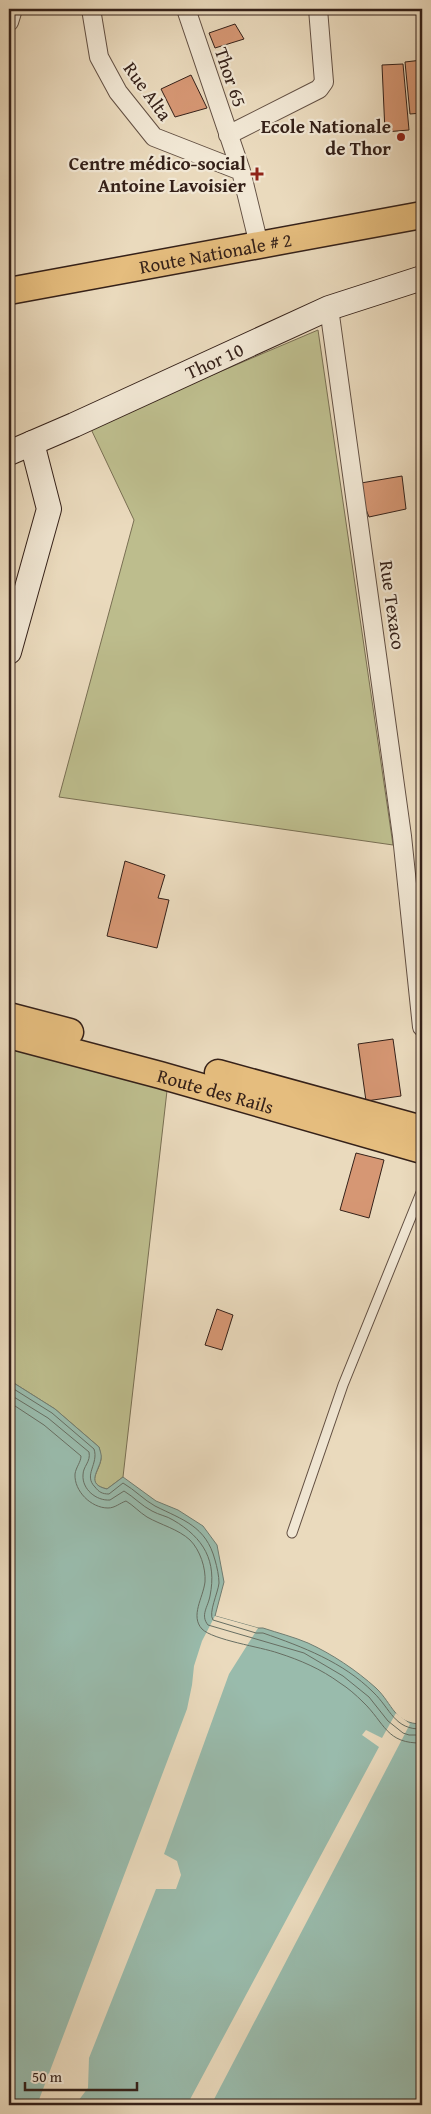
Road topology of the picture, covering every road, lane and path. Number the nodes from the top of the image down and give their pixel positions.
1 (12, 9) edge
2 (91, 9) edge
3 (186, 9) edge
4 (318, 9) edge
5 (9, 22) edge
6 (228, 135) junction
7 (241, 171) junction
8 (422, 215) edge
9 (259, 245) junction
10 (422, 278) edge
11 (9, 291) edge
12 (329, 308) junction
13 (32, 443) junction
14 (9, 453) edge
15 (9, 652) edge
16 (9, 1016) edge
17 (422, 1028) edge
18 (9, 1035) edge
19 (422, 1129) edge
20 (422, 1150) edge
21 (422, 1190) edge
22 (292, 1533) dead end

1 - 5 street
2 - 7 street, Rue Alta
3 - 6 street, Thor 65
4 - 6 street
6 - 7 street, Thor 65
7 - 9 street, Thor 65
8 - 9 main road, Route Nationale # 2
9 - 11 main road, Route Nationale # 2
10 - 12 street, Thor 10
12 - 13 street, Thor 10
12 - 17 street, Rue Texaco
13 - 14 street, Thor 10
13 - 15 street
16 - 19 main road, Route des Rails
18 - 20 main road, Route des Rails
21 - 22 lane

